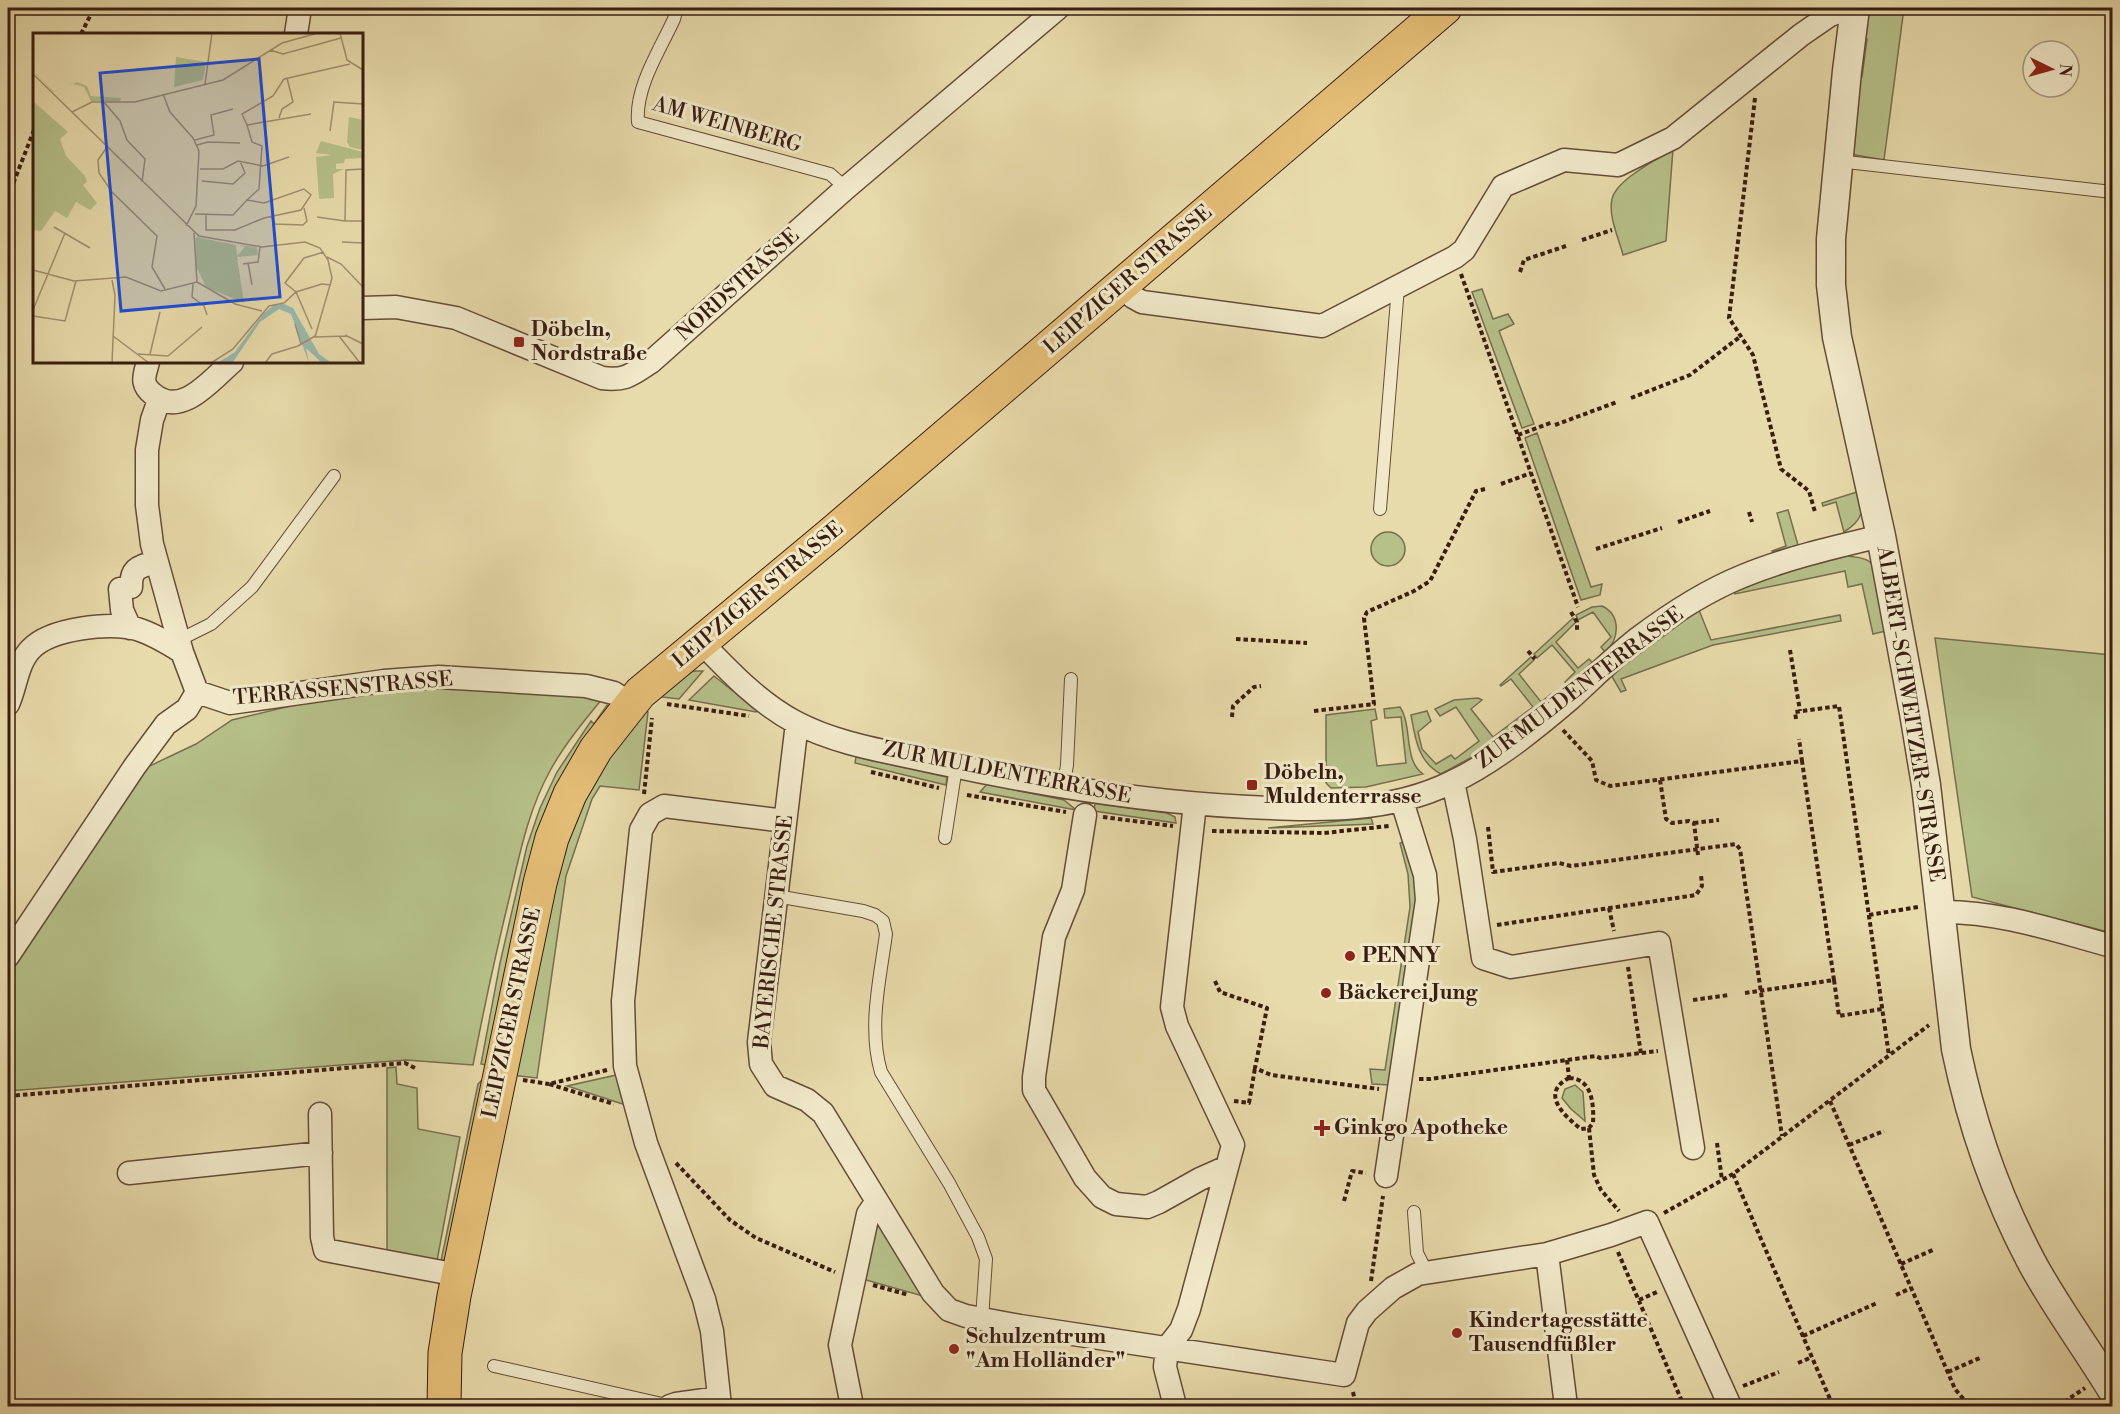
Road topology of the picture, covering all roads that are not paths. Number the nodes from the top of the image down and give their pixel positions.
1 (300, 8) edge
2 (677, 8) edge
3 (1058, 8) edge
4 (1446, 8) edge
5 (1855, 10) edge
6 (296, 33) edge
7 (1838, 161) junction
8 (846, 188) junction
9 (2112, 192) edge
10 (1122, 285) junction
11 (1398, 287) junction
12 (363, 308) edge
13 (148, 363) edge
14 (231, 363) edge
15 (159, 400) junction
16 (334, 476) dead end
17 (1380, 509) dead end
18 (1881, 536) junction
19 (156, 562) junction
20 (130, 628) junction
21 (701, 642) junction
22 (181, 646) junction
23 (1071, 679) dead end
24 (197, 692) junction
25 (642, 700) junction
26 (8, 704) edge
27 (797, 723) junction
28 (956, 767) junction
29 (1453, 782) junction
30 (1064, 788) junction
31 (1088, 792) junction
32 (1402, 801) junction
33 (1195, 804) junction
34 (1085, 815) joint
35 (785, 821) junction
36 (945, 838) dead end
37 (776, 896) junction
38 (1940, 907) junction
39 (2112, 946) edge
40 (8, 956) edge
41 (320, 1114) dead end
42 (1692, 1148) dead end
43 (321, 1153) junction
44 (1227, 1167) junction
45 (129, 1173) dead end
46 (1376, 1174) road end
47 (877, 1202) junction
48 (1414, 1212) dead end
49 (1546, 1254) junction
50 (1427, 1273) junction
51 (458, 1275) junction
52 (982, 1319) junction
53 (1167, 1348) junction
54 (494, 1366) dead end
55 (2108, 1382) edge
56 (1735, 1397) edge
57 (719, 1402) edge
58 (670, 1406) edge
59 (444, 1407) edge
60 (852, 1407) edge
61 (1175, 1407) edge
62 (1566, 1407) edge

1 - 6 street
2 - 8 lane, AM WEINBERG
3 - 8 street, NORDSTRASSE
4 - 10 main road, LEIPZIGER STRASSE
5 - 7 street, ALBERT-SCHWEITZER-STRASSE
5 - 11 street
7 - 9 lane
7 - 18 street, ALBERT-SCHWEITZER-STRASSE
8 - 12 street, NORDSTRASSE
10 - 11 street
10 - 21 main road, LEIPZIGER STRASSE
11 - 17 lane
13 - 15 street
14 - 15 street
15 - 19 street
16 - 22 lane
18 - 29 street, ZUR MULDENTERRASSE
18 - 38 street, ALBERT-SCHWEITZER-STRASSE
19 - 20 street
19 - 22 street
20 - 22 street
20 - 26 street
21 - 25 main road, LEIPZIGER STRASSE
21 - 27 street, ZUR MULDENTERRASSE
22 - 24 street
23 - 30 lane
24 - 25 street, TERRASSENSTRASSE
24 - 40 street
25 - 51 main road, LEIPZIGER STRASSE
27 - 28 street, ZUR MULDENTERRASSE
27 - 35 street, BAYERISCHE STRASSE
28 - 30 street, ZUR MULDENTERRASSE
28 - 36 lane
29 - 32 street, ZUR MULDENTERRASSE
29 - 42 street
30 - 31 street, ZUR MULDENTERRASSE
31 - 33 street, ZUR MULDENTERRASSE
31 - 34 lane
32 - 33 street, ZUR MULDENTERRASSE
32 - 46 street
33 - 44 street
34 - 44 street
35 - 37 street, BAYERISCHE STRASSE
35 - 57 street
37 - 47 street, BAYERISCHE STRASSE
37 - 52 lane
38 - 39 street
38 - 55 street, ALBERT-SCHWEITZER-STRASSE
41 - 43 street
43 - 45 street
43 - 51 street
44 - 53 street
47 - 52 street, BAYERISCHE STRASSE
47 - 60 street
48 - 50 lane
49 - 50 street
49 - 56 street
49 - 62 street
50 - 53 street, BAYERISCHE STRASSE
51 - 59 main road, LEIPZIGER STRASSE
52 - 53 street, BAYERISCHE STRASSE
53 - 61 street
54 - 58 lane
57 - 58 street

